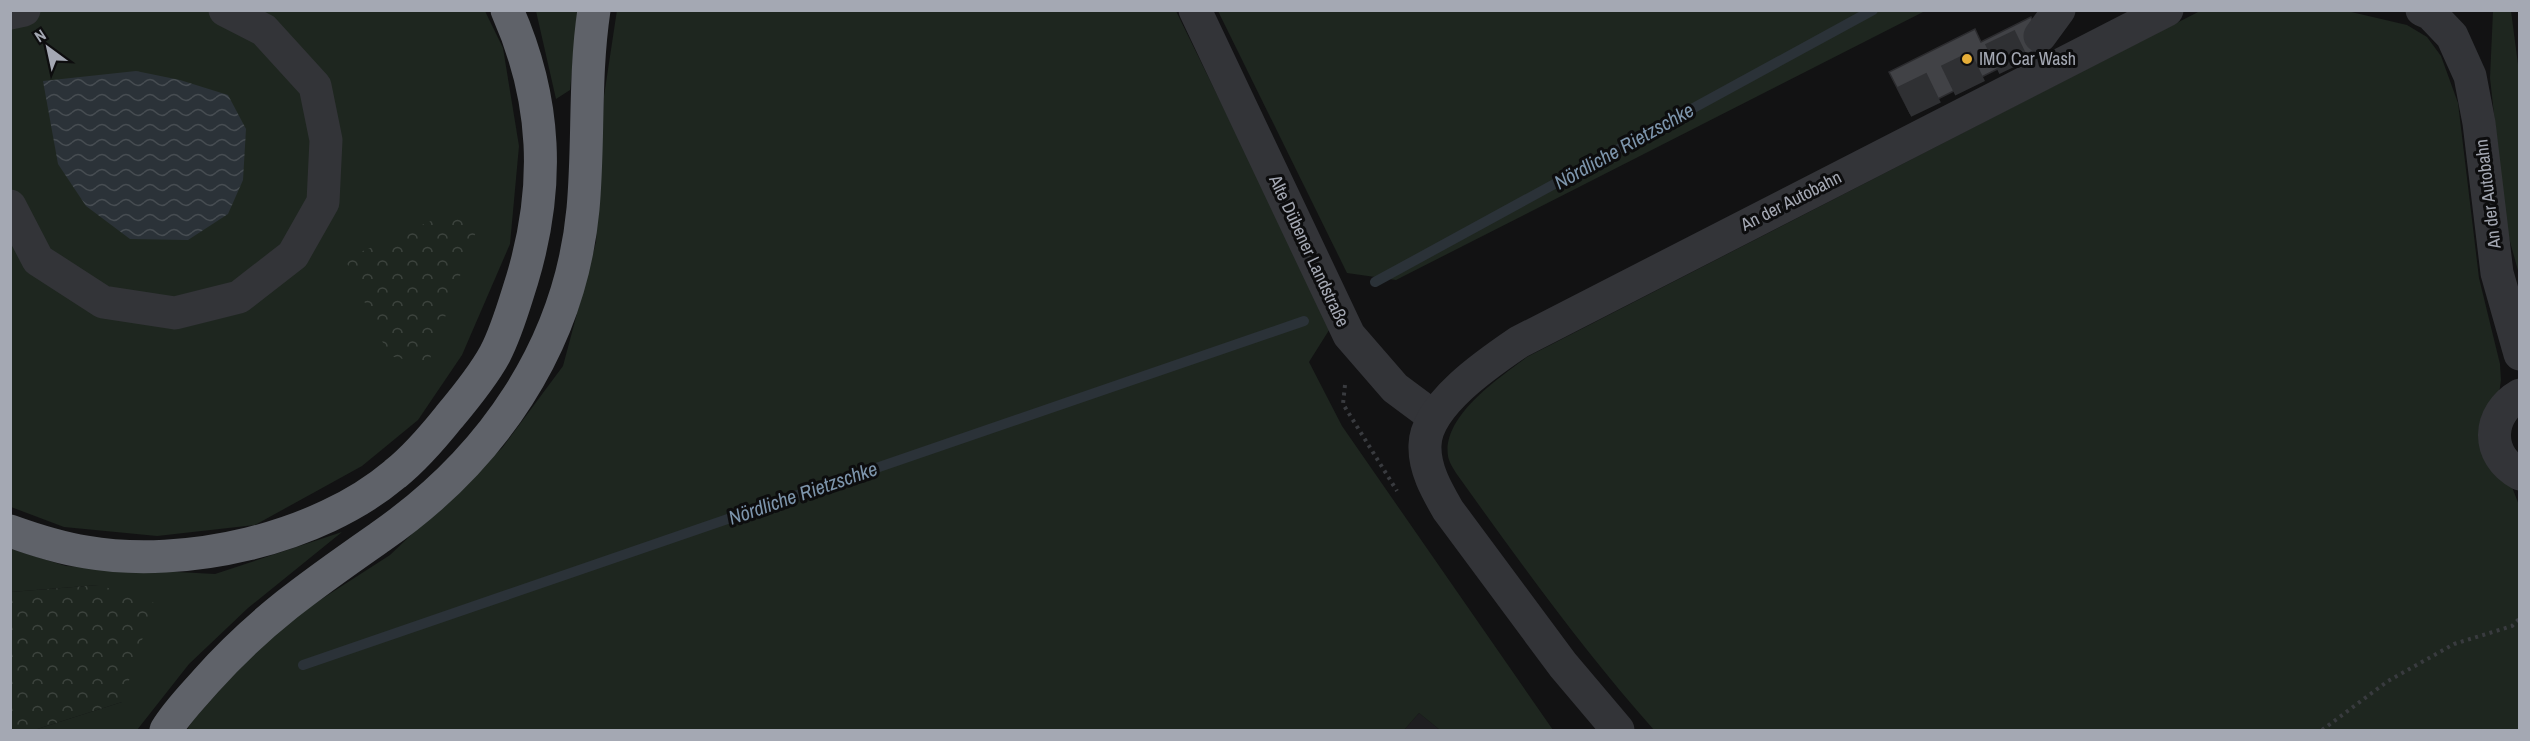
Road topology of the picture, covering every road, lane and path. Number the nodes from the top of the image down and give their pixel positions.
1 (24, 10) edge
2 (225, 10) edge
3 (507, 10) edge
4 (594, 10) edge
5 (1195, 10) edge
6 (2167, 10) edge
7 (2422, 10) edge
8 (10, 14) edge
9 (2458, 23) edge
10 (10, 207) edge
11 (2520, 354) edge
12 (2520, 395) edge
13 (1434, 417) junction
14 (2520, 474) edge
15 (10, 531) edge
16 (2520, 618) edge
17 (166, 730) edge
18 (1618, 730) edge
19 (2322, 730) edge

1 - 8 street
2 - 10 street
3 - 15 highway
4 - 17 highway
5 - 13 street, Alte Dübener Landstraße
6 - 13 street, An der Autobahn
7 - 9 street, An der Autobahn
9 - 11 street, An der Autobahn
12 - 14 street
13 - 18 street
16 - 19 path

